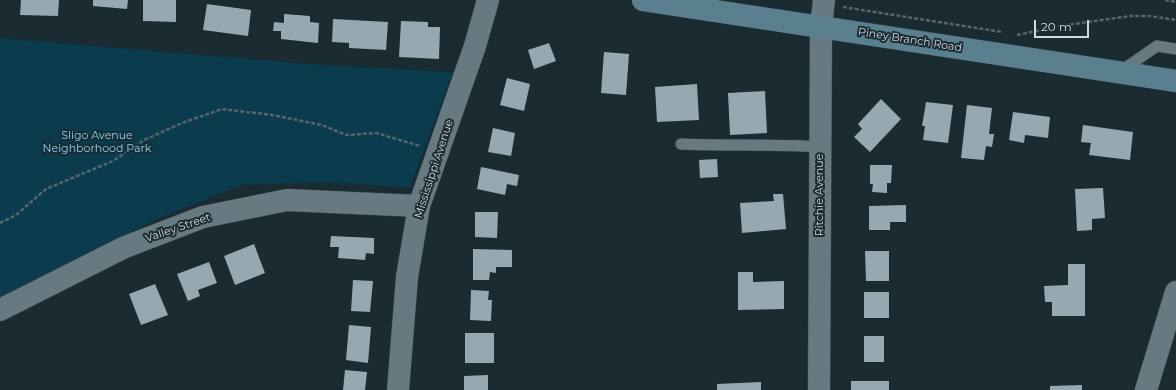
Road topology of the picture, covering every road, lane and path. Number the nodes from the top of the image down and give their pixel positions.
1 (488, 0) edge
2 (644, 0) edge
3 (1165, 0) edge
4 (824, 1) edge
5 (1176, 2) edge
6 (1176, 20) edge
7 (821, 26) junction
8 (1004, 33) dead end
9 (1011, 34) dead end
10 (1176, 49) edge
11 (1119, 72) junction
12 (1176, 81) edge
13 (681, 144) dead end
14 (821, 146) junction
15 (439, 151) junction
16 (419, 206) junction
17 (0, 223) edge
18 (1176, 292) edge
19 (0, 310) edge
20 (398, 390) edge
21 (819, 390) edge
22 (1146, 390) edge

1 - 15 street, Mississippi Avenue
2 - 7 main road, Piney Branch Road
3 - 5 path
4 - 7 street, Ritchie Avenue
4 - 8 path
6 - 9 path
7 - 11 main road, Piney Branch Road
7 - 14 street, Ritchie Avenue
10 - 11 lane
11 - 12 main road, Piney Branch Road
13 - 14 lane
14 - 21 street, Ritchie Avenue
15 - 16 street, Mississippi Avenue
15 - 17 path
16 - 19 street, Valley Street
16 - 20 street, Mississippi Avenue
18 - 22 street

